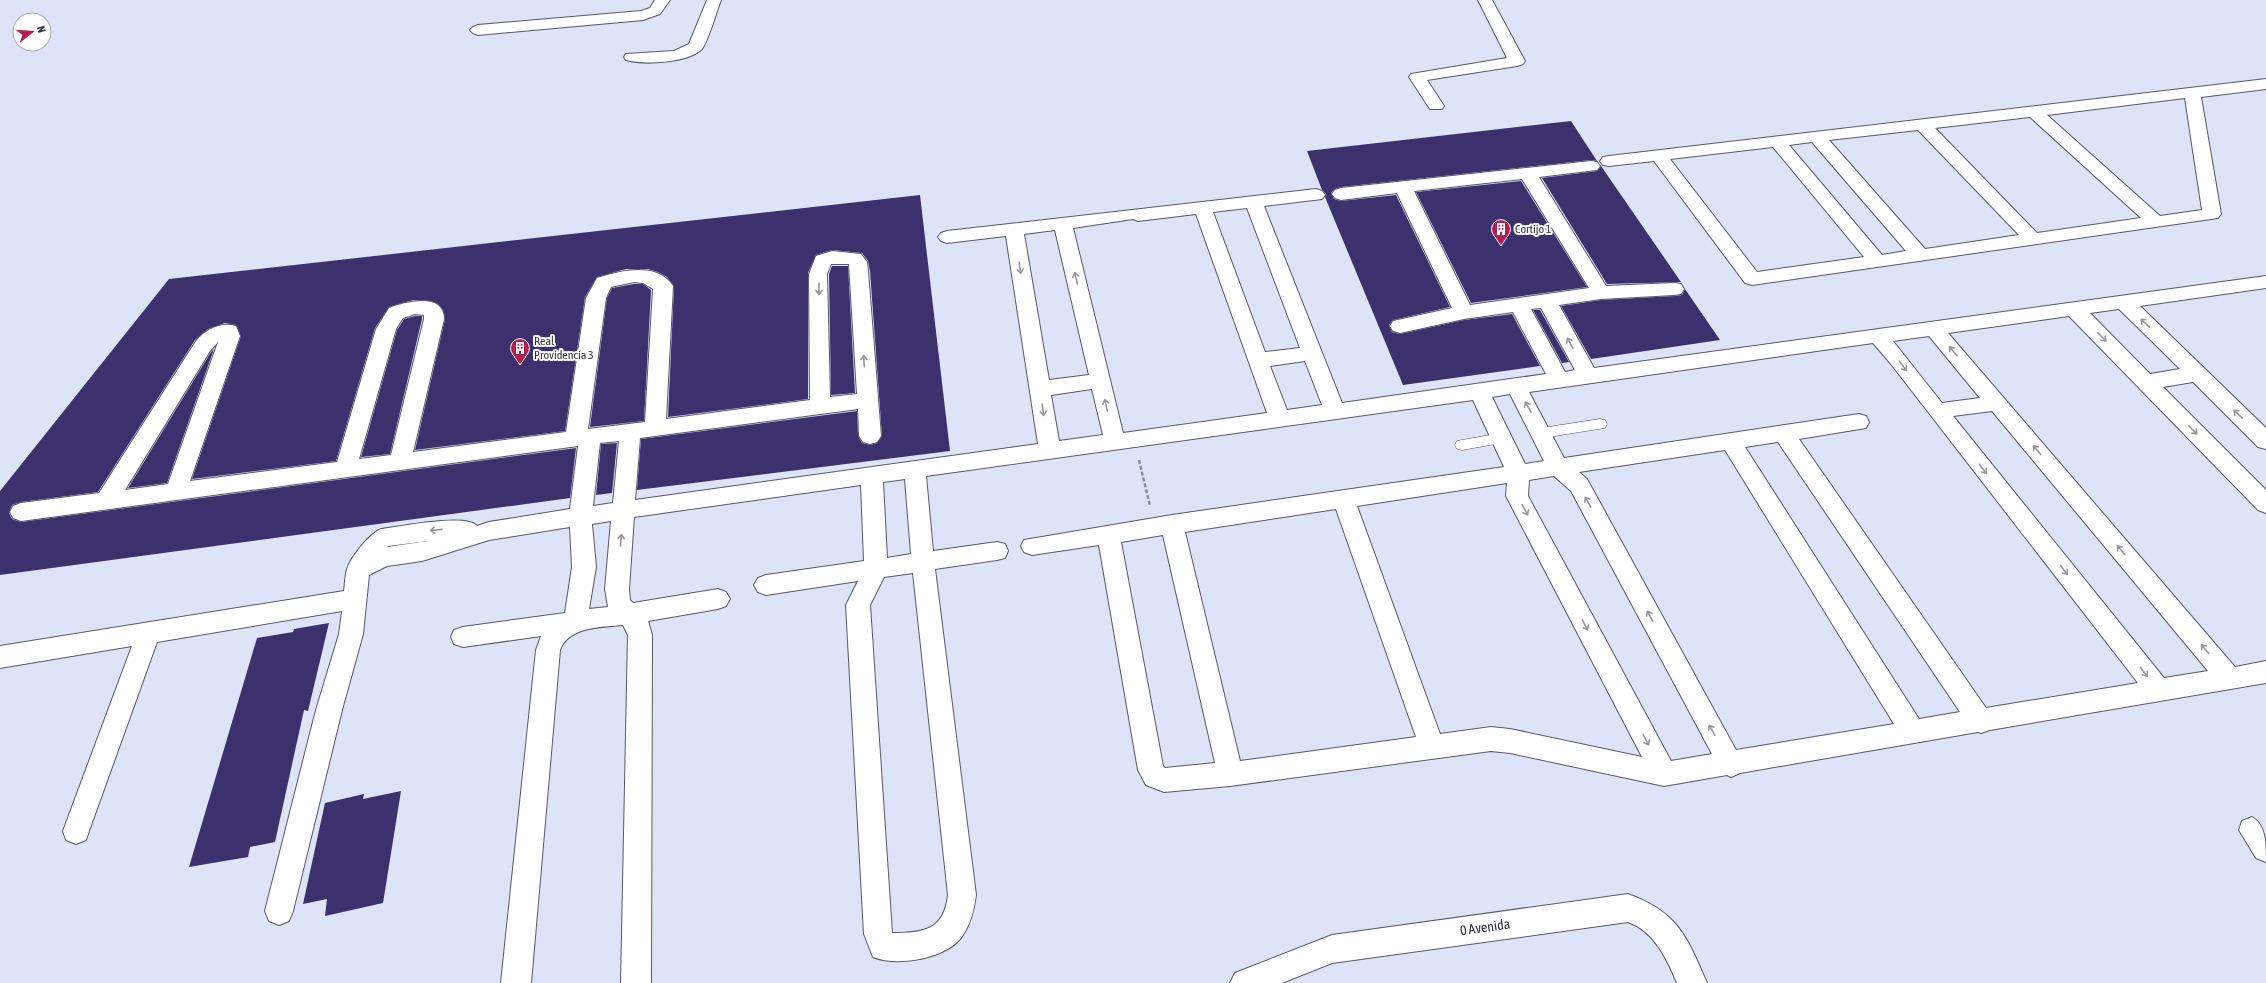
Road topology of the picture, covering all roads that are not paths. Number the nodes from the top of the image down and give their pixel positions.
1 (663, 0) edge
2 (714, 0) edge
3 (1485, 0) edge
4 (478, 30) dead end
5 (632, 57) dead end
6 (1451, 72) junction
7 (2266, 84) edge
8 (1464, 87) dead end
9 (2192, 92) junction
10 (1436, 106) dead end
11 (2033, 111) junction
12 (1922, 124) junction
13 (1816, 136) junction
14 (1778, 141) junction
15 (1658, 155) junction
16 (1609, 160) dead end
17 (1591, 166) dead end
18 (1528, 174) junction
19 (1403, 187) junction
20 (1341, 194) dead end
21 (1316, 195) dead end
22 (1253, 202) junction
23 (1203, 208) junction
24 (2156, 222) junction
25 (1063, 224) junction
26 (1014, 230) junction
27 (947, 237) dead end
28 (2033, 239) junction
29 (1920, 255) junction
30 (1877, 261) junction
31 (2263, 285) edge
32 (1674, 289) dead end
33 (1601, 293) junction
34 (1547, 301) junction
35 (2124, 302) junction
36 (1520, 306) junction
37 (2074, 309) junction
38 (1464, 312) junction
39 (1400, 326) dead end
40 (1934, 329) junction
41 (1878, 336) junction
42 (1312, 353) junction
43 (1259, 360) junction
44 (2197, 374) junction
45 (1589, 377) junction
46 (1100, 381) junction
47 (1560, 381) junction
48 (2146, 382) junction
49 (1516, 387) junction
50 (1040, 389) junction
51 (1478, 392) junction
52 (866, 400) junction
53 (1997, 403) junction
54 (820, 406) junction
55 (1937, 411) junction
56 (1335, 412) junction
57 (1280, 420) junction
58 (1859, 422) dead end
59 (1600, 424) dead end
60 (655, 428) junction
61 (630, 431) junction
62 (1783, 433) junction
63 (1542, 434) junction
64 (870, 436) dead end
65 (583, 438) junction
66 (1502, 438) junction
67 (1125, 441) junction
68 (1730, 441) junction
69 (2266, 441) edge
70 (1462, 445) dead end
71 (1050, 451) junction
72 (400, 462) junction
73 (1558, 467) junction
74 (346, 468) junction
75 (914, 470) junction
76 (1518, 473) junction
77 (872, 476) junction
78 (176, 491) junction
79 (1343, 499) junction
80 (106, 501) junction
81 (2266, 504) edge
82 (623, 510) junction
83 (21, 512) dead end
84 (580, 517) junction
85 (1164, 526) junction
86 (1108, 534) junction
87 (1032, 546) dead end
88 (997, 551) dead end
89 (923, 562) junction
90 (876, 569) junction
91 (766, 585) dead end
92 (356, 599) junction
93 (718, 599) dead end
94 (627, 614) junction
95 (574, 620) junction
96 (148, 634) junction
97 (462, 637) dead end
98 (0, 657) edge
99 (2266, 672) edge
100 (2230, 679) junction
101 (2159, 691) junction
102 (1981, 722) junction
103 (1914, 733) junction
104 (1432, 747) junction
105 (1731, 765) junction
106 (1230, 774) junction
107 (1664, 774) junction
108 (76, 831) dead end
109 (279, 911) dead end
110 (516, 983) edge
111 (636, 983) edge
112 (1245, 983) edge
113 (1692, 983) edge

1 - 4 street
2 - 5 street
3 - 6 street
6 - 8 street
6 - 10 street
7 - 9 street
9 - 11 street
9 - 24 street
11 - 12 street
11 - 24 street
12 - 13 street
12 - 28 street
13 - 14 street
13 - 29 street
14 - 15 street
14 - 30 street
15 - 16 street
15 - 30 street
17 - 18 street
18 - 19 street
18 - 33 street
19 - 20 street
19 - 38 street
21 - 22 street
22 - 23 street
22 - 42 street
23 - 25 street
23 - 43 street
24 - 28 street
25 - 26 street
46 -> 25 street
26 - 27 street
26 -> 50 street
28 - 29 street
29 - 30 street
31 - 35 street
32 - 33 street
33 - 34 street
34 - 36 street
45 -> 34 street
35 - 37 street
44 -> 35 street
36 - 38 street
36 - 47 street
37 - 40 street
37 -> 48 street
38 - 39 street
40 - 41 street
53 -> 40 street
41 - 45 street
41 -> 55 street
42 - 43 street
42 - 56 street
43 - 57 street
44 - 48 street
69 -> 44 street
45 - 47 street
46 - 50 street
67 -> 46 street
47 - 49 street
48 -> 81 street
49 - 51 street
63 -> 49 street
50 -> 71 street
51 - 56 street
51 - 66 street
52 - 54 street
52 -> 54 street
52 - 64 street
53 - 55 street
100 -> 53 street
54 - 60 street
55 -> 101 street
56 - 57 street
57 - 67 street
58 - 62 street
59 - 63 lane
60 - 61 street
60 - 65 street
61 - 65 street
61 - 82 street
62 - 68 street
62 - 102 street
63 - 73 street
65 - 72 street
65 - 84 street
66 - 70 lane
66 - 76 street
67 - 71 street
68 - 73 street
68 - 103 street
71 - 75 street
72 - 74 street
72 - 74 street
73 - 76 street
105 -> 73 street
74 - 78 street
75 - 77 street
75 - 89 street
76 - 79 street
76 -> 107 street
77 - 82 street
77 - 90 street
78 - 80 street
78 - 80 street
79 - 85 street
79 - 104 street
80 - 83 street
82 - 84 street
94 -> 82 street
84 - 92 street
84 - 95 street
85 - 86 street
85 - 106 street
86 - 87 street
86 - 106 street
88 - 89 street
89 - 90 street
89 - 90 street
90 - 91 street
92 - 96 street
92 - 109 street
93 - 94 street
94 - 95 street
94 - 111 street
95 - 97 street
95 - 110 street
96 - 98 street
96 - 108 street
99 - 100 street
100 - 101 street
101 - 102 street
102 - 103 street
103 - 105 street
104 - 106 street
104 - 107 street
105 - 107 street
112 - 113 street, 0 Avenida

